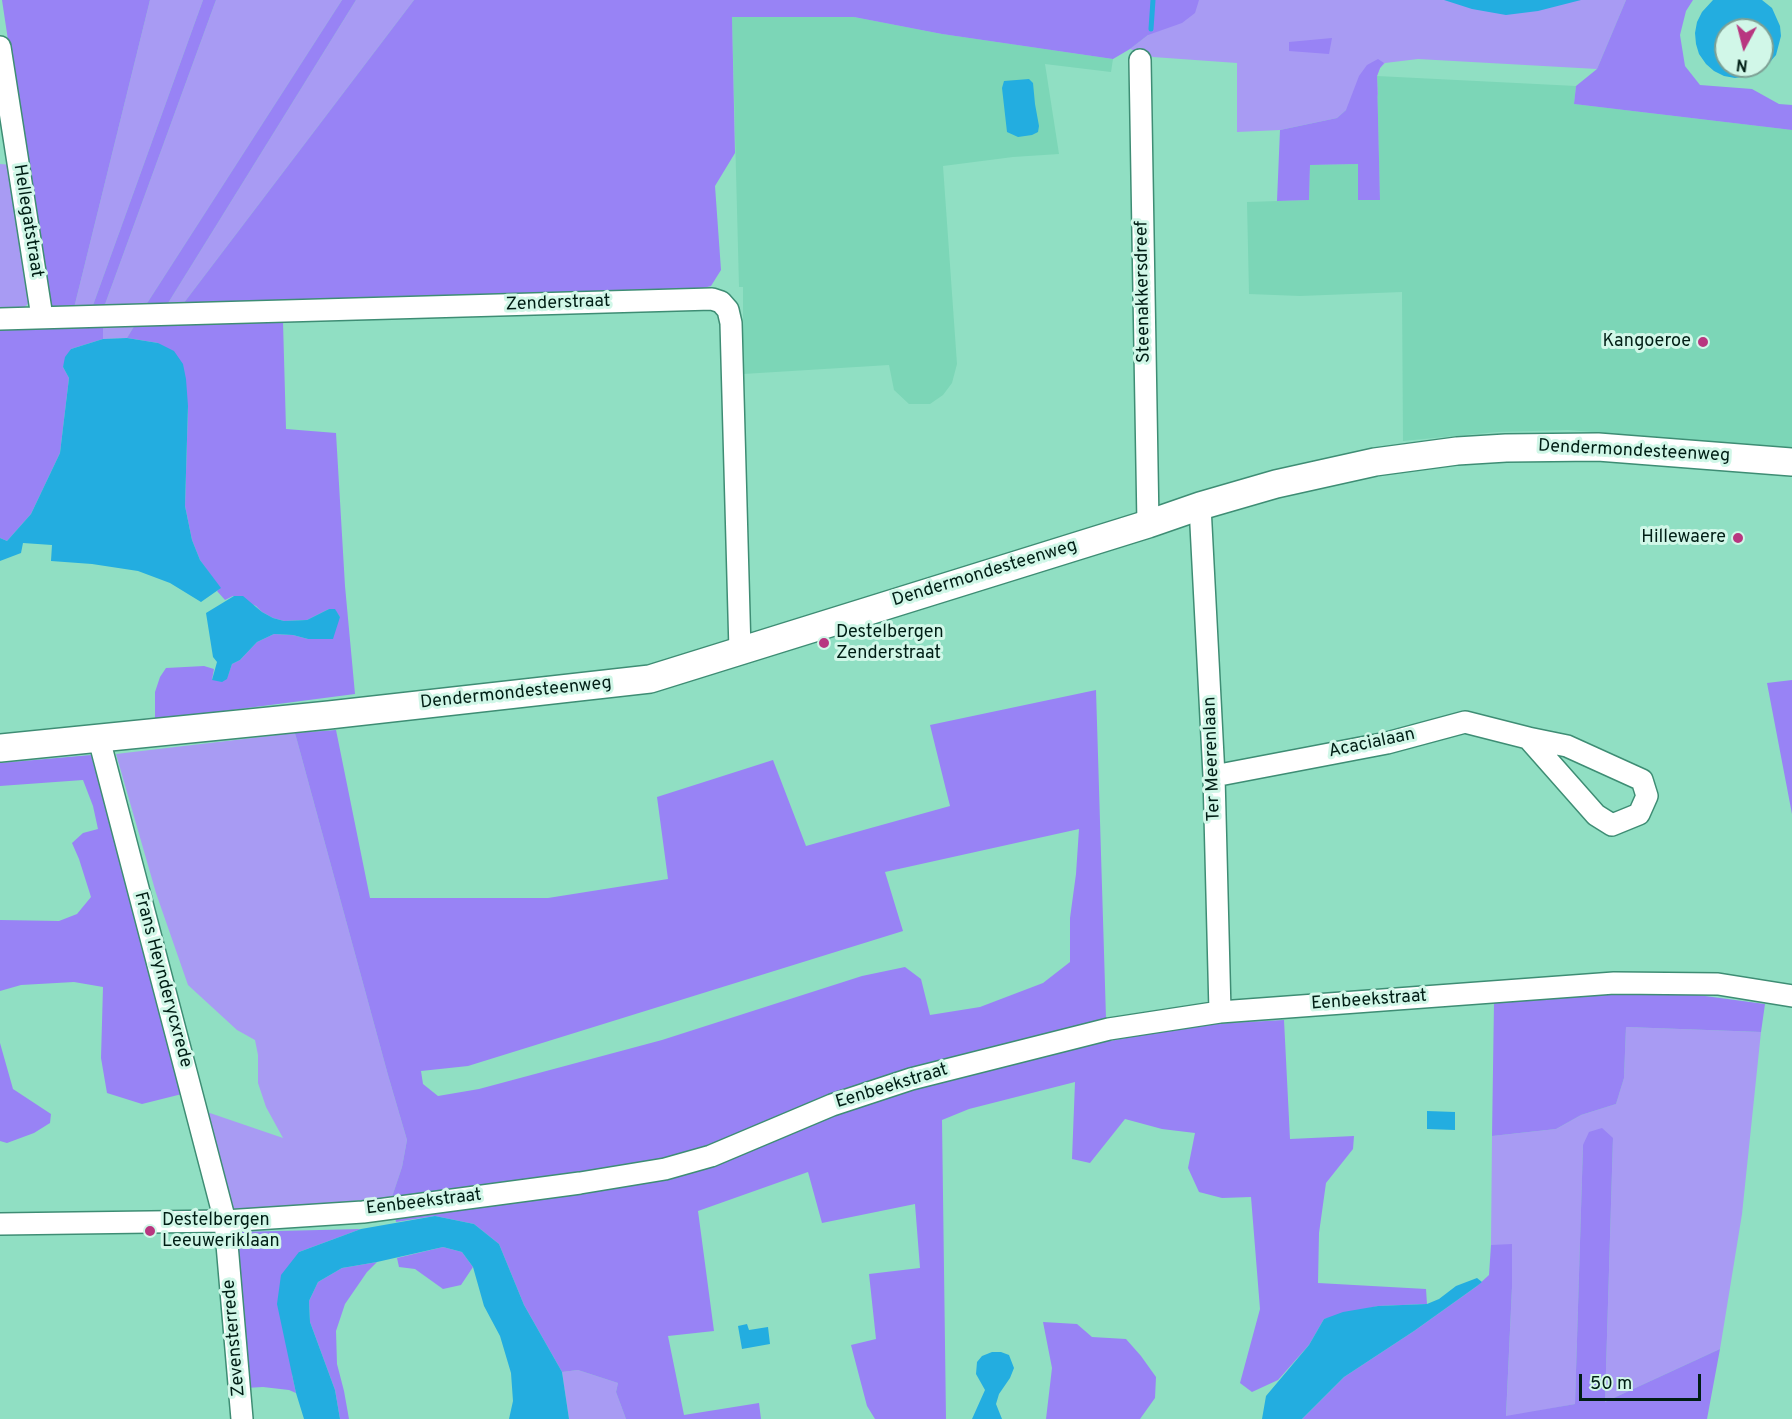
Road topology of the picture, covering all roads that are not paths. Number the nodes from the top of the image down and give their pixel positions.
1 (0, 47) edge
2 (1140, 60) dead end
3 (42, 317) junction
4 (0, 319) edge
5 (1792, 462) edge
6 (1200, 506) junction
7 (1148, 524) junction
8 (740, 651) junction
9 (1528, 738) junction
10 (99, 739) junction
11 (0, 748) edge
12 (1214, 776) junction
13 (1792, 996) edge
14 (1220, 1012) junction
15 (225, 1221) junction
16 (0, 1224) edge
17 (242, 1419) edge

1 - 3 street, Hellegatstraat
2 - 7 street, Steenakkersdreef
3 - 4 street
3 - 8 street, Zenderstraat
5 - 6 main road, Dendermondesteenweg
6 - 7 main road, Dendermondesteenweg
6 - 12 street, Ter Meerenlaan
7 - 8 main road, Dendermondesteenweg
8 - 10 main road, Dendermondesteenweg
9 - 9 street, Acacialaan
9 - 12 street, Acacialaan
10 - 11 main road, Dendermondesteenweg
10 - 15 street, Frans Heynderycxrede
12 - 14 street, Ter Meerenlaan
13 - 14 street, Eenbeekstraat
14 - 15 street, Eenbeekstraat
15 - 16 street, Eenbeekstraat
15 - 17 street, Zevensterrede

